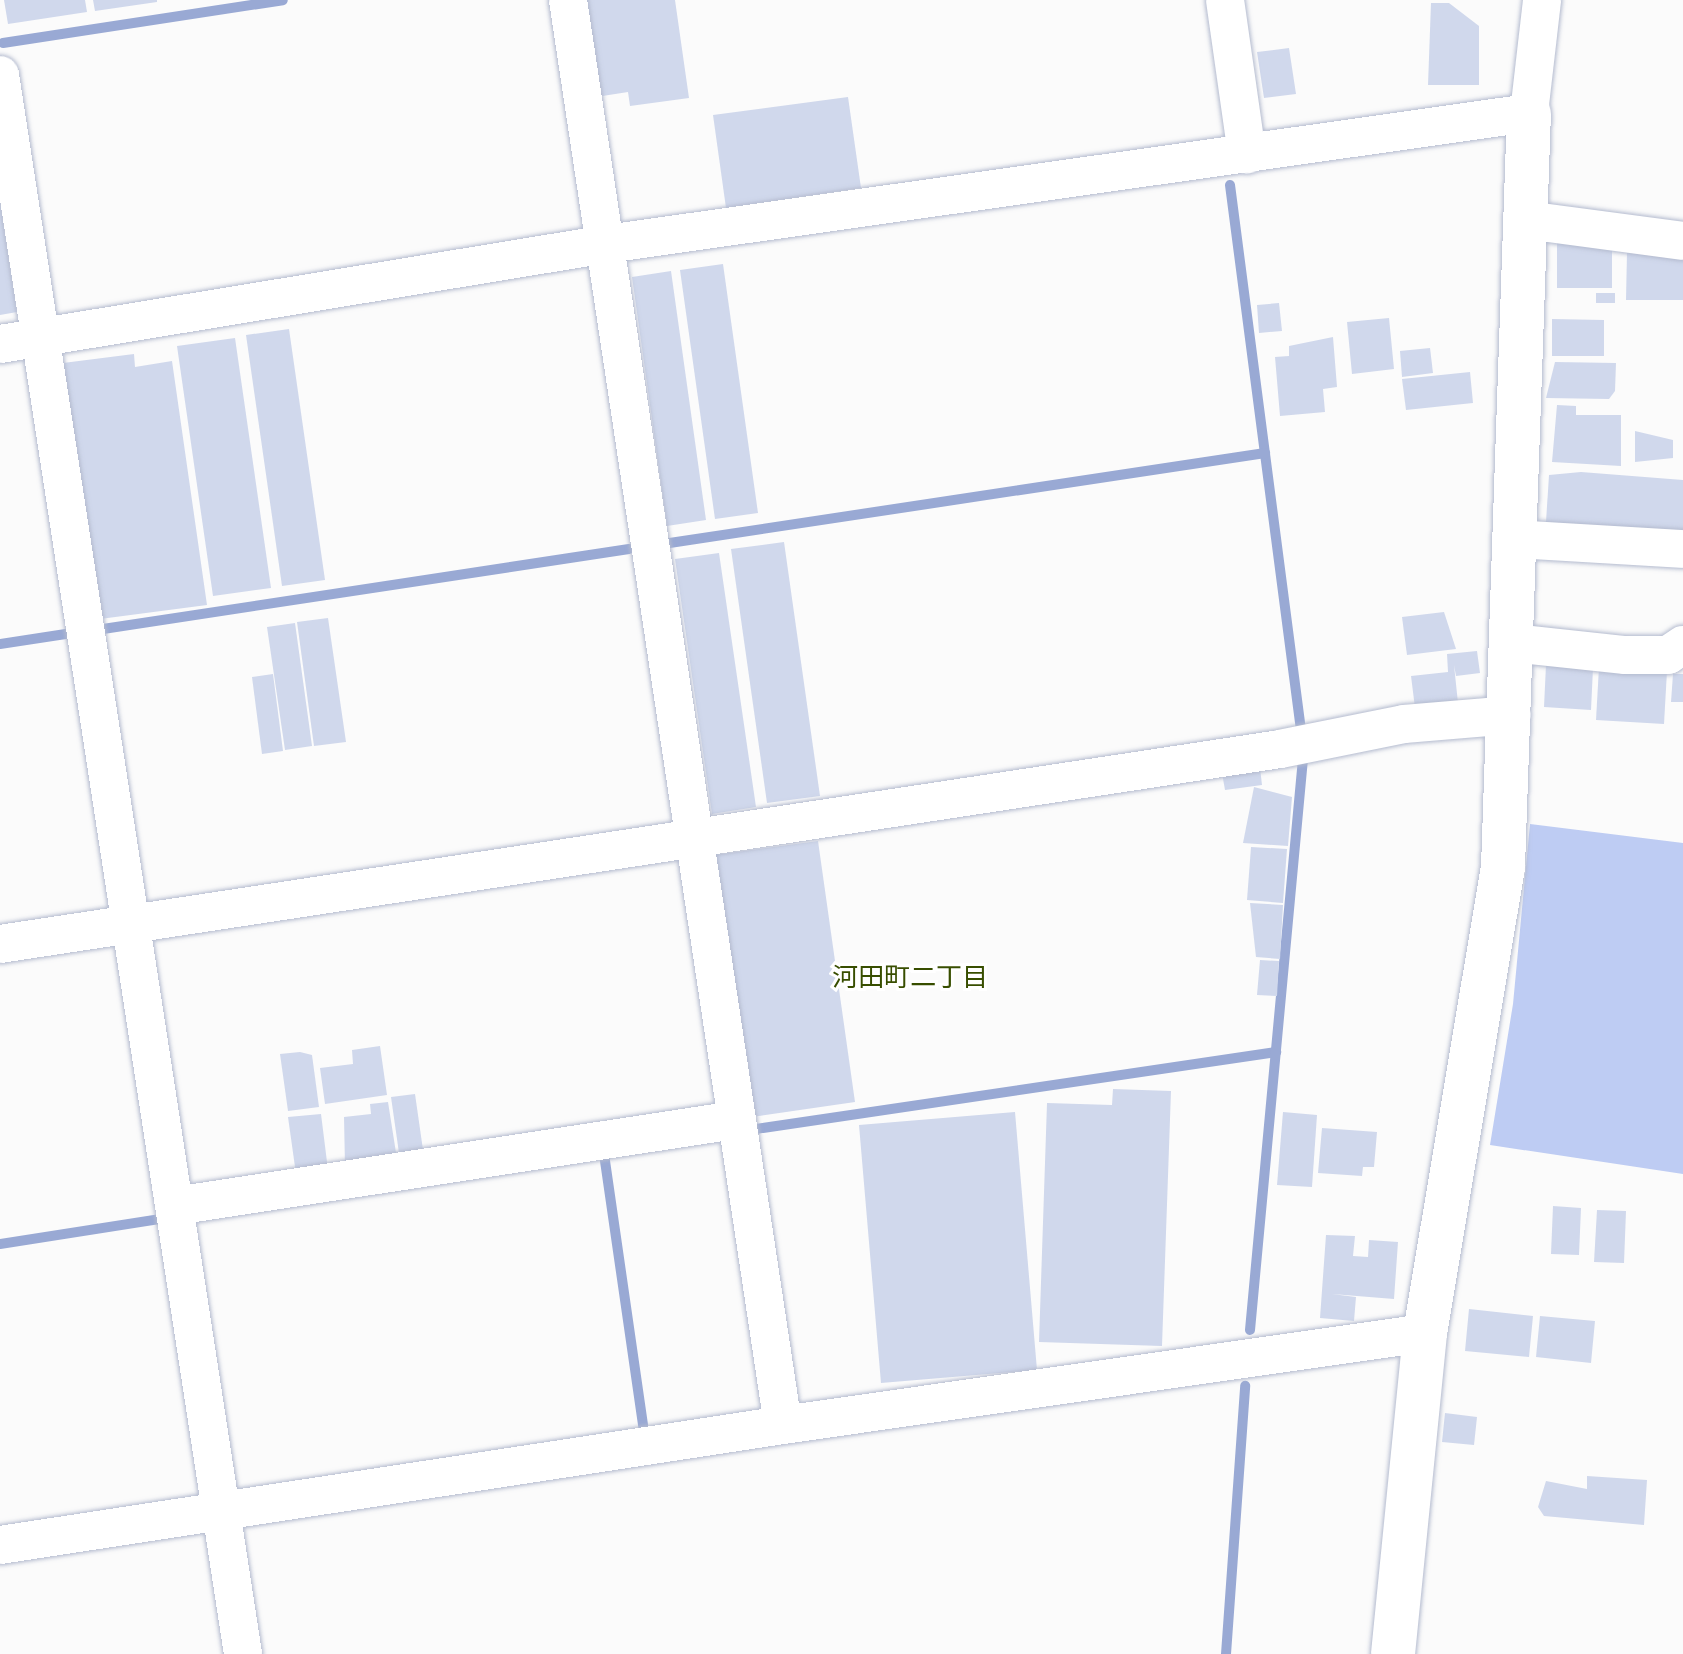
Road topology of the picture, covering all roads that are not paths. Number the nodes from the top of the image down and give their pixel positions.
1 (568, 0) edge
2 (1225, 0) edge
3 (1542, 0) edge
4 (0, 75) edge
5 (1529, 113) junction
6 (1247, 154) junction
7 (1526, 220) junction
8 (1683, 241) edge
9 (607, 244) junction
10 (42, 338) junction
11 (0, 344) edge
12 (1514, 539) junction
13 (1683, 549) edge
14 (1512, 643) junction
15 (1683, 645) edge
16 (1512, 715) junction
17 (693, 840) junction
18 (131, 926) junction
19 (0, 944) edge
20 (735, 1120) junction
21 (175, 1206) junction
22 (1425, 1333) junction
23 (783, 1425) junction
24 (223, 1511) junction
25 (0, 1545) edge
26 (243, 1654) edge
27 (1393, 1654) edge

1 - 9 street
2 - 6 street
3 - 5 street
4 - 10 street
5 - 6 street
5 - 7 street
6 - 9 street
7 - 8 street
7 - 12 street
9 - 10 street
9 - 17 street
10 - 11 street
10 - 18 street
12 - 13 street
12 - 14 street
14 - 15 street
14 - 16 street
16 - 17 street
16 - 22 street
17 - 18 street
17 - 20 street
18 - 19 street
18 - 21 street
20 - 21 street
20 - 23 street
21 - 24 street
22 - 23 street
22 - 27 street
23 - 24 street
24 - 25 street
24 - 26 street

